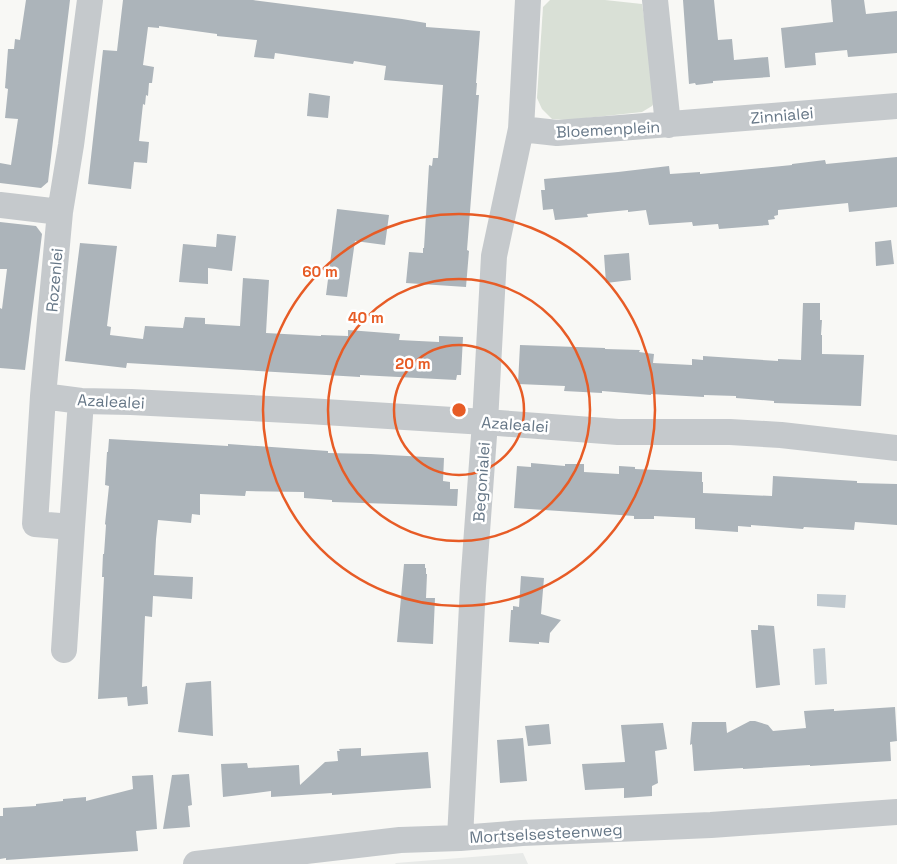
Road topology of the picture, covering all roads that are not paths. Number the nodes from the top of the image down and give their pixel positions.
1 (90, 0) edge
2 (528, 0) edge
3 (655, 0) edge
4 (897, 106) edge
5 (668, 125) junction
6 (522, 129) junction
7 (0, 204) edge
8 (60, 212) junction
9 (43, 396) junction
10 (81, 401) junction
11 (485, 422) junction
12 (897, 448) edge
13 (72, 527) junction
14 (64, 650) dead end
15 (897, 812) edge
16 (460, 838) junction
17 (196, 864) edge

1 - 8 street, Rozenlei
2 - 6 street
3 - 5 street, Bloemenplein
4 - 5 street, Zinnialei
5 - 6 street, Bloemenplein
6 - 11 street, Begonialei
7 - 8 street
8 - 9 street, Rozenlei
9 - 10 street, Azalealei
9 - 13 street, Rozenlei
10 - 11 street, Azalealei
10 - 13 street
11 - 12 street, Azalealei
11 - 16 street, Begonialei
13 - 14 street
15 - 16 street, Mortselsesteenweg
16 - 17 street, Mortselsesteenweg

